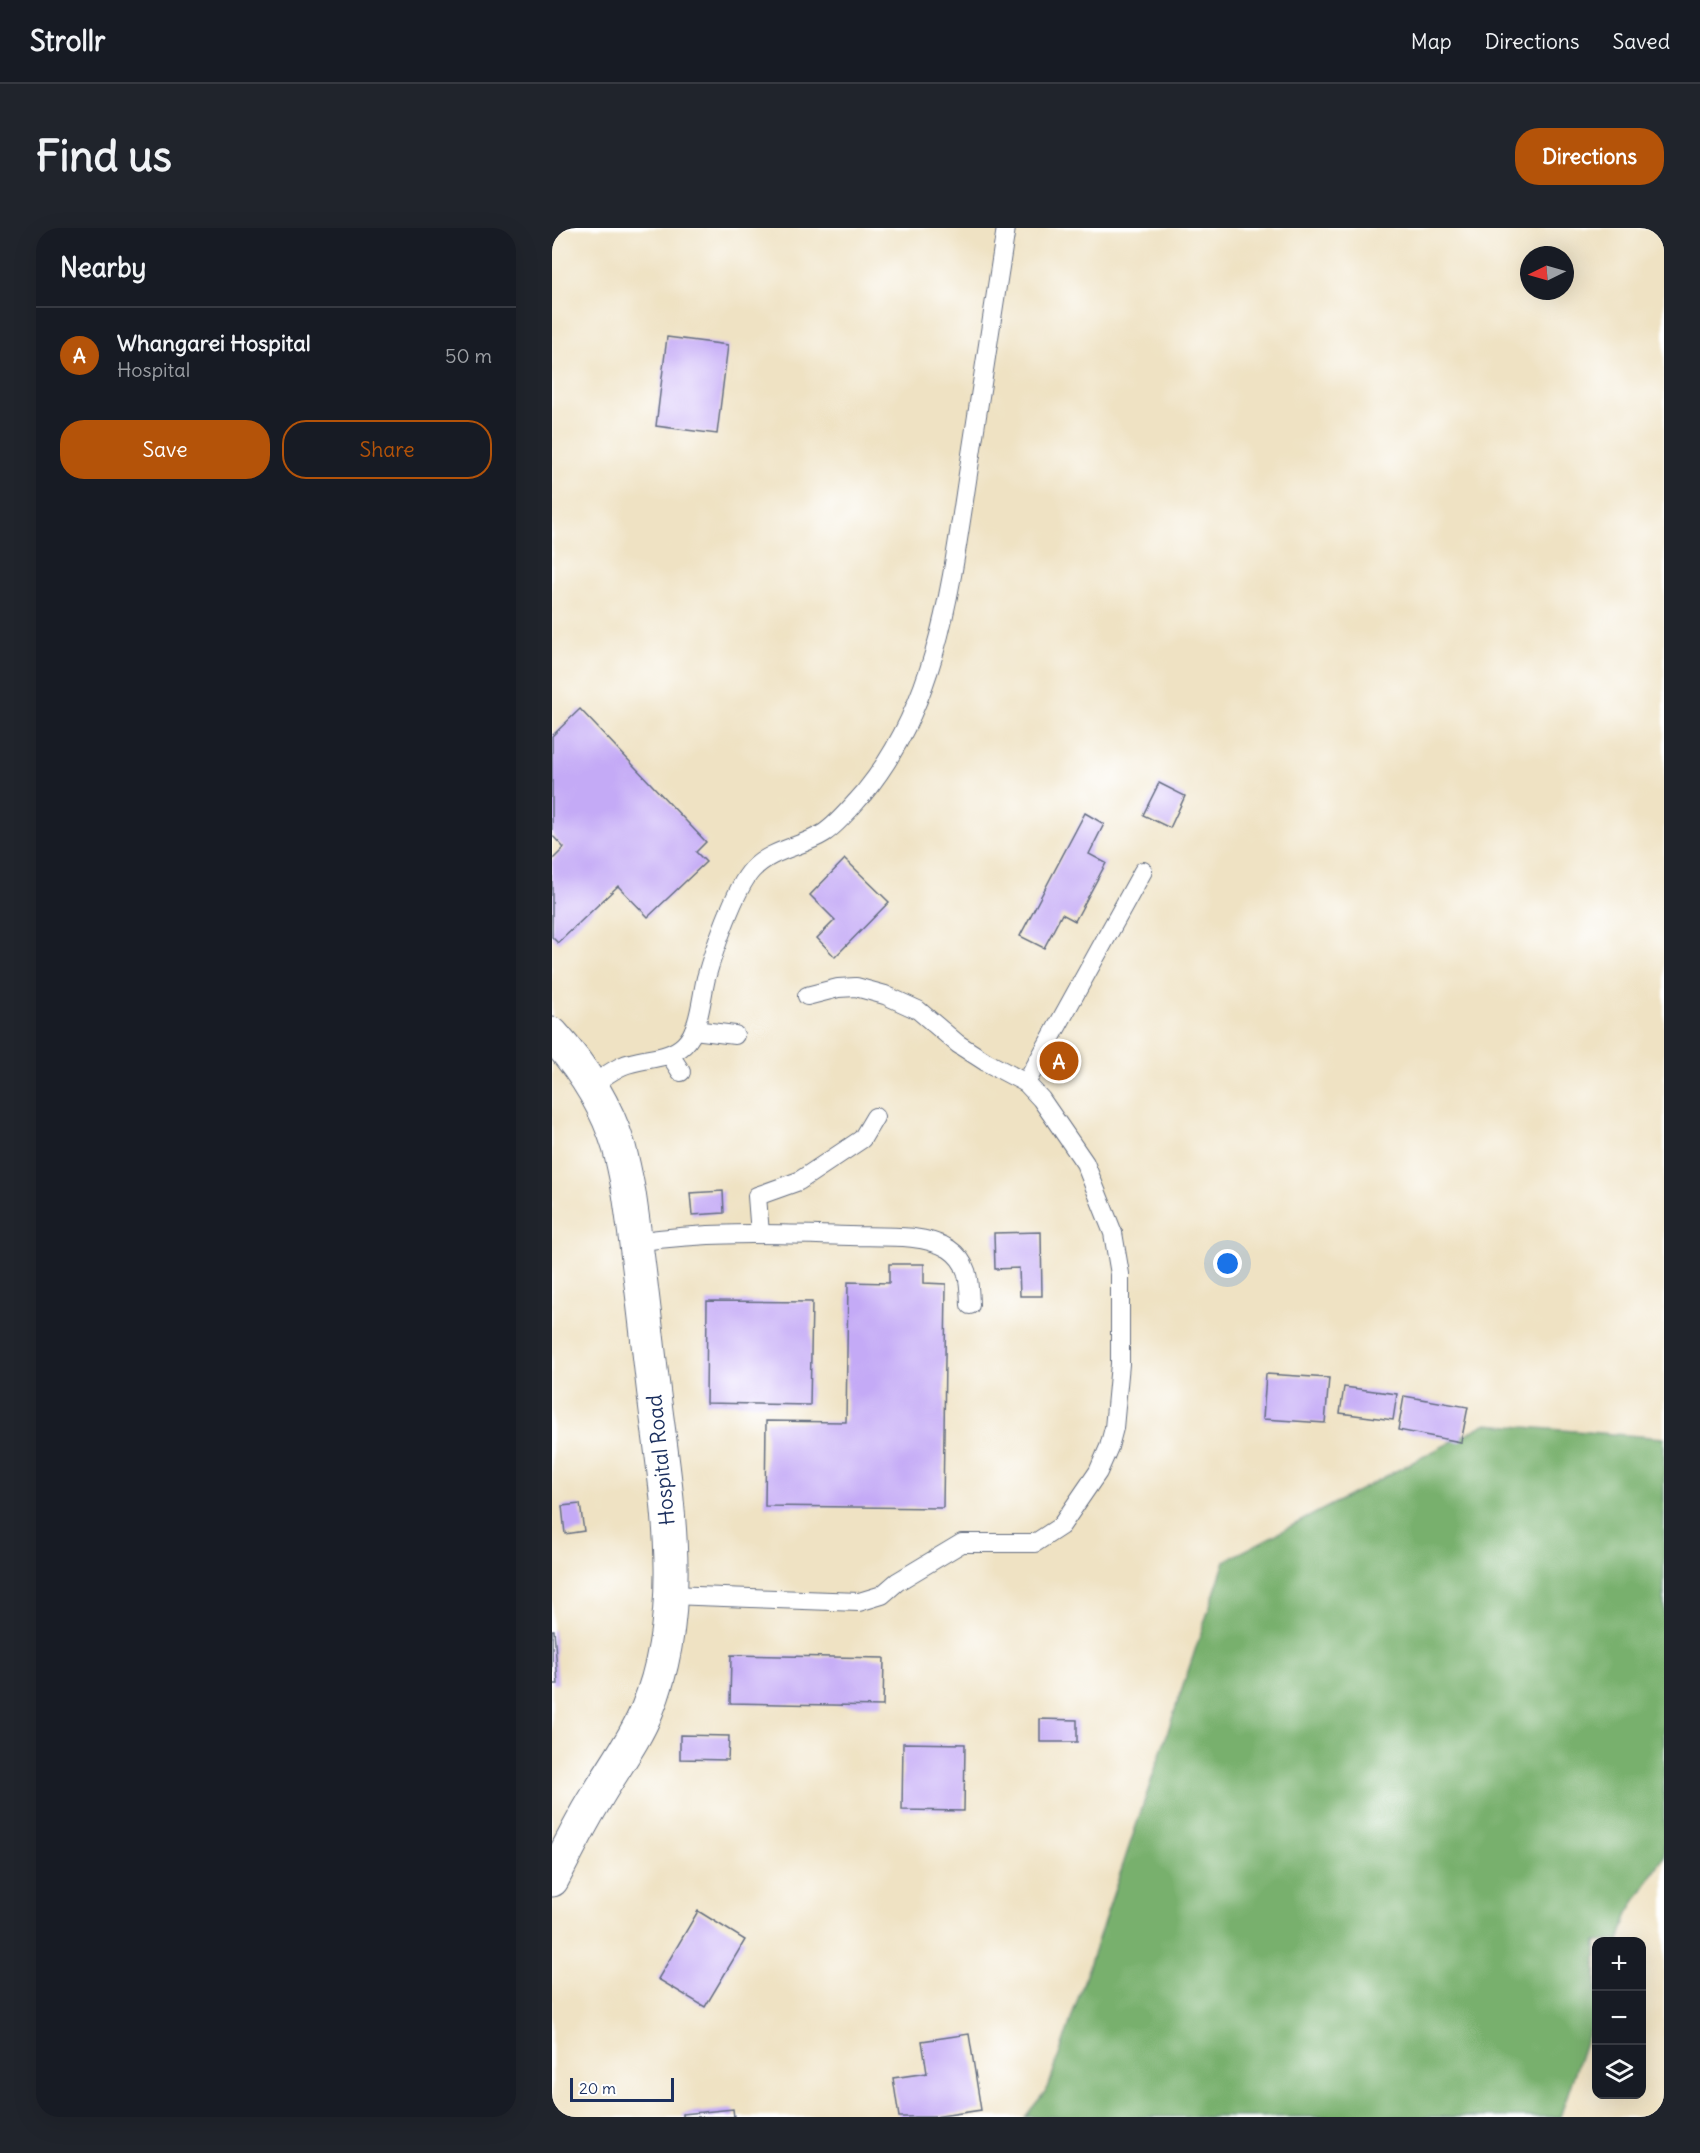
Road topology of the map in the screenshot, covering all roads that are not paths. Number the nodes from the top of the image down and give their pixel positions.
1 (1006, 228) edge
2 (1143, 871) dead end
3 (807, 996) dead end
4 (694, 1030) junction
5 (552, 1034) edge
6 (735, 1035) dead end
7 (670, 1055) junction
8 (681, 1072) dead end
9 (1026, 1083) junction
10 (591, 1085) junction
11 (875, 1117) dead end
12 (760, 1233) junction
13 (636, 1242) junction
14 (970, 1305) dead end
15 (670, 1596) junction
16 (552, 1880) edge

1 - 4 lane
2 - 9 lane
3 - 9 lane
4 - 6 lane
4 - 7 lane
5 - 10 street, Hospital Road
7 - 8 lane
7 - 10 lane
9 - 15 lane
10 - 13 street, Hospital Road
11 - 12 lane
12 - 13 lane
12 - 14 lane
13 - 15 street, Hospital Road
15 - 16 street, Hospital Road

